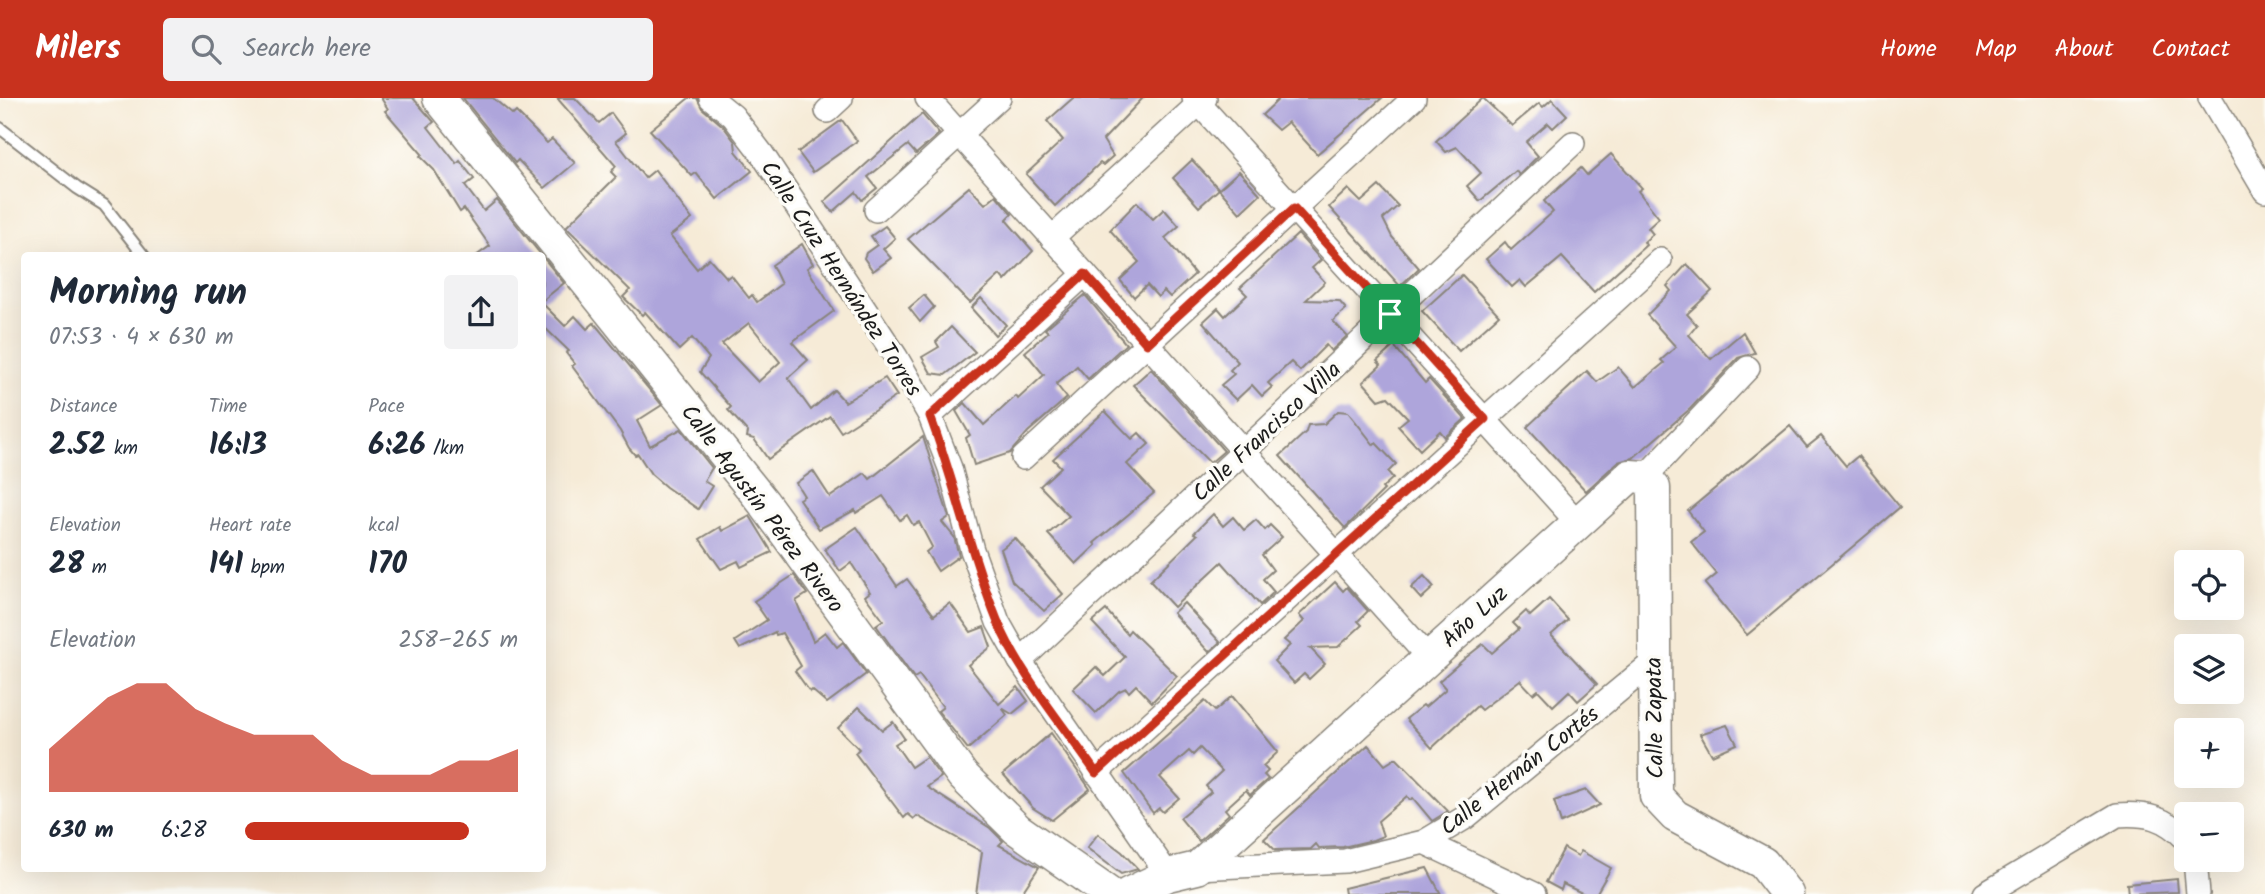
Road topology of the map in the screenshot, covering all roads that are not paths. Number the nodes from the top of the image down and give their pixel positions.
1 (439, 98) edge
2 (711, 98) edge
3 (927, 98) edge
4 (999, 98) edge
5 (1413, 98) edge
6 (2210, 98) edge
7 (1199, 100) edge
8 (0, 128) edge
9 (959, 134) junction
10 (1573, 143) dead end
11 (2265, 191) edge
12 (1294, 208) junction
13 (876, 210) dead end
14 (1052, 238) junction
15 (141, 252) edge
16 (1660, 260) dead end
17 (1085, 274) junction
18 (1390, 314) junction
19 (1147, 344) junction
20 (1748, 368) dead end
21 (930, 416) junction
22 (1485, 419) junction
23 (1243, 451) junction
24 (1023, 458) dead end
25 (1645, 477) junction
26 (1578, 523) junction
27 (1336, 555) junction
28 (1429, 658) junction
29 (1020, 661) junction
30 (1653, 663) junction
31 (1096, 773) junction
32 (2174, 829) edge
33 (1424, 842) junction
34 (1182, 872) junction
35 (2196, 872) edge
36 (1110, 894) edge
37 (1128, 894) edge
38 (1534, 894) edge
39 (1787, 894) edge
40 (1985, 894) edge
41 (2199, 894) edge

1 - 36 main road, Calle Agustín Pérez Rivero
2 - 21 street, Calle Cruz Hernández Torres
3 - 9 street
4 - 9 street
5 - 12 street
6 - 11 street
7 - 12 street
7 - 14 street
8 - 15 lane
9 - 13 street
9 - 14 street
10 - 18 street, Calle Francisco Villa
12 - 18 street
12 - 19 street
14 - 17 street
16 - 22 street
17 - 19 street
17 - 21 street
18 - 22 street
18 - 23 street, Calle Francisco Villa
19 - 23 street
19 - 24 street
20 - 25 street, Año Luz
21 - 29 street, Calle Cruz Hernández Torres
22 - 26 street
22 - 27 street
23 - 27 street
23 - 29 street, Calle Francisco Villa
25 - 26 main road, Año Luz
25 - 30 main road, Calle Zapata
26 - 28 main road, Año Luz
27 - 28 street
27 - 31 street
28 - 34 main road, Año Luz
29 - 31 street, Calle Cruz Hernández Torres
30 - 33 street, Calle Hernán Cortés
30 - 39 main road, Calle Zapata
31 - 34 street, Calle Cruz Hernández Torres
32 - 40 street
33 - 34 street, Calle Hernán Cortés
33 - 38 street
34 - 37 main road, Calle Hernán Cortés
35 - 41 street

